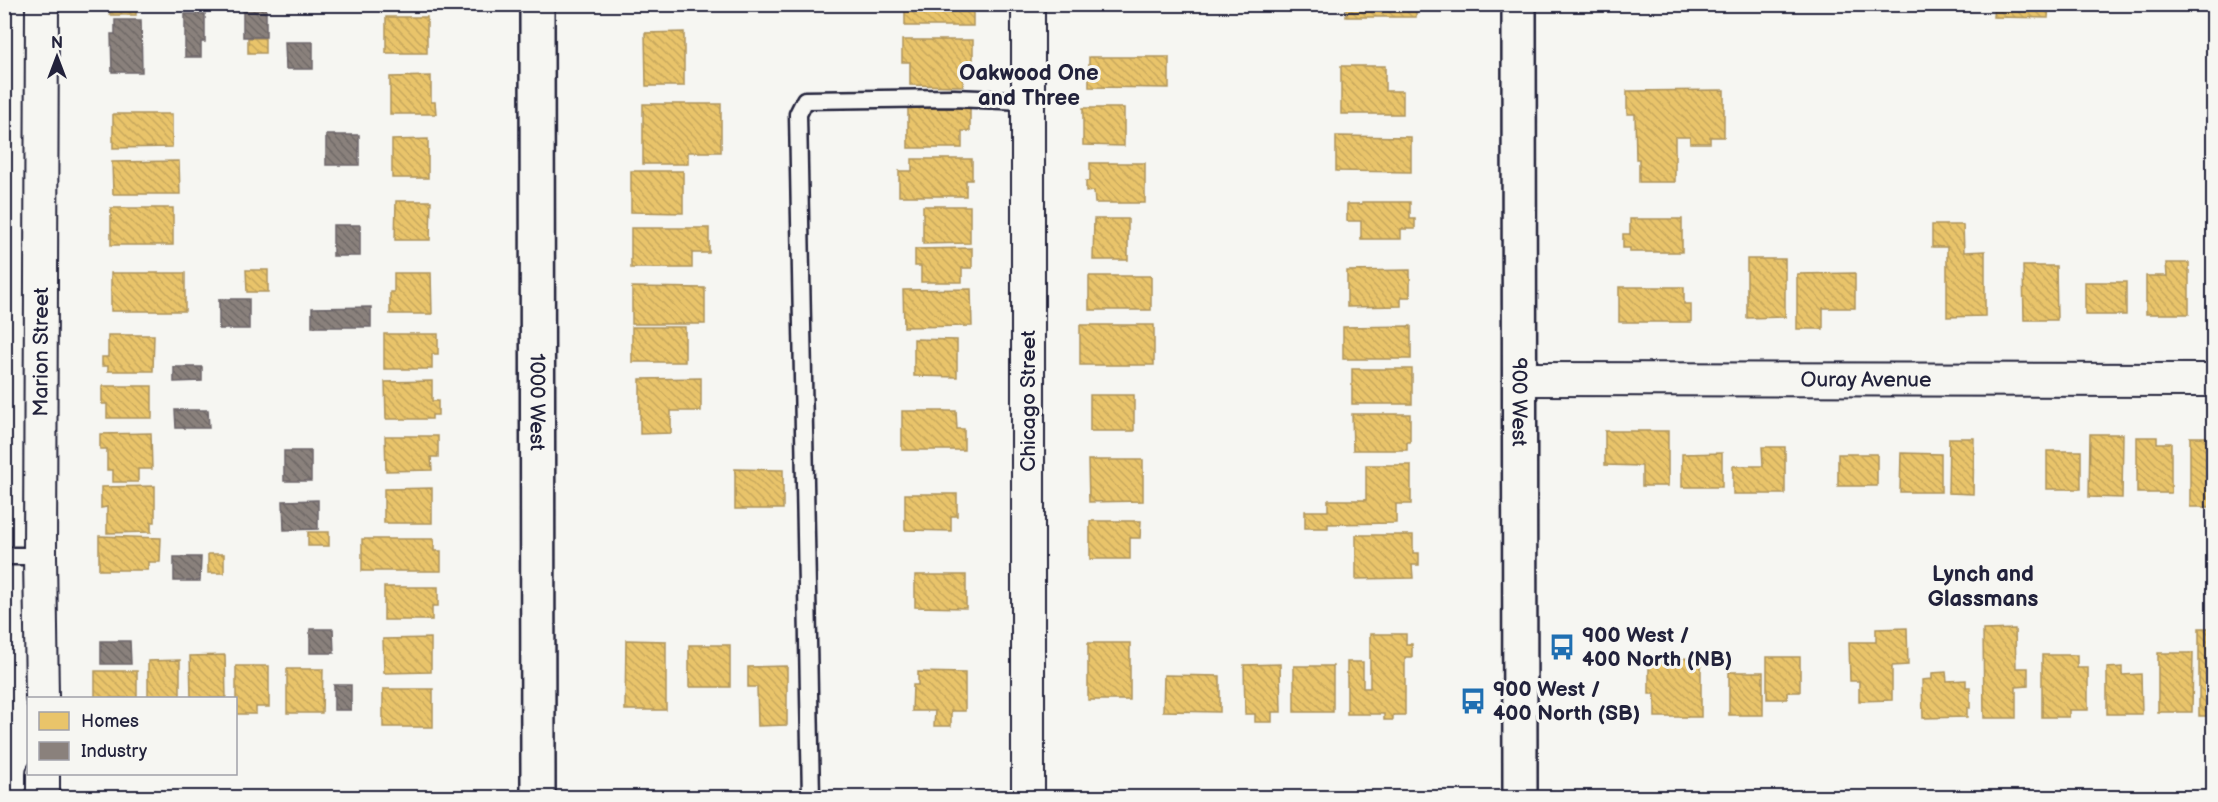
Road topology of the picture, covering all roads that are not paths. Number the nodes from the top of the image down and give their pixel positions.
1 (42, 4) edge
2 (537, 4) edge
3 (1028, 4) edge
4 (1519, 4) edge
5 (1028, 101) junction
6 (1520, 379) junction
7 (2214, 380) edge
8 (4, 556) edge
9 (40, 556) junction
10 (42, 697) edge
11 (43, 775) edge
12 (43, 798) edge
13 (538, 798) edge
14 (811, 798) edge
15 (1028, 798) edge
16 (1520, 798) edge

1 - 9 street, Marion Street
2 - 13 main road, 1000 West
3 - 5 street, Chicago Street
4 - 6 main road, 900 West
5 - 14 lane
5 - 15 street, Chicago Street
6 - 7 street, Ouray Avenue
6 - 16 main road, 900 West
8 - 9 lane
9 - 10 street, Marion Street
11 - 12 street

